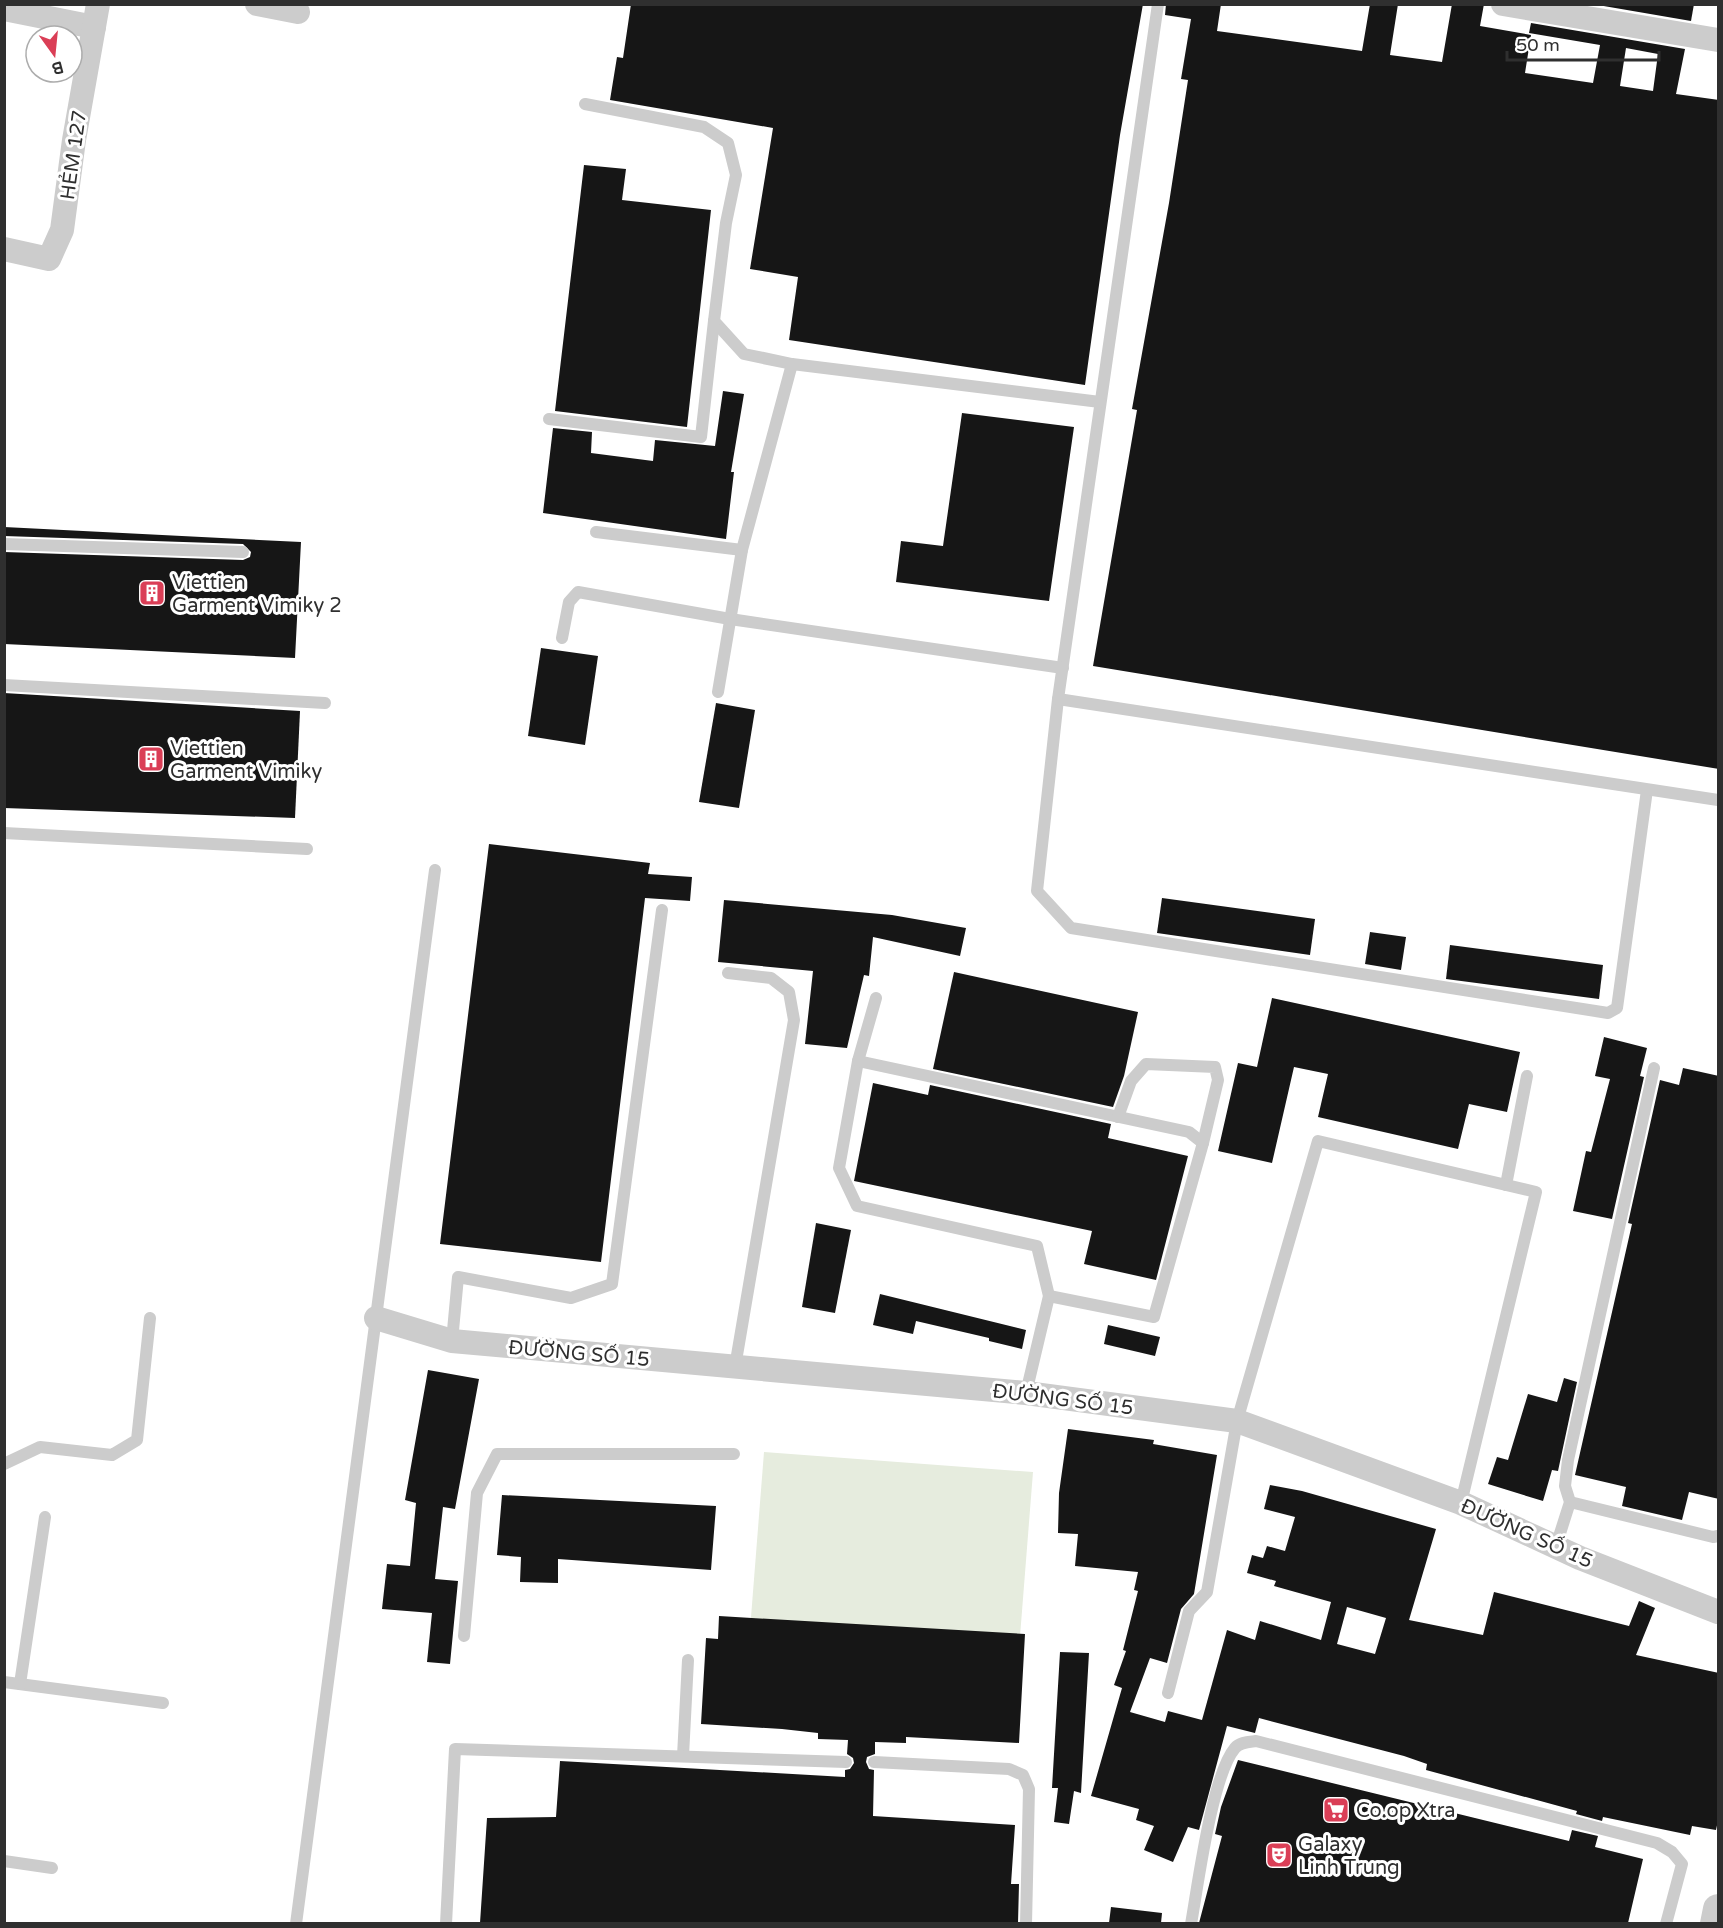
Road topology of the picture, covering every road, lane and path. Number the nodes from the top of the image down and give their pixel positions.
1 (257, 4) edge
2 (1158, 4) edge
3 (1503, 4) edge
4 (4, 9) edge
5 (298, 12) dead end
6 (96, 16) edge
7 (1719, 40) edge
8 (585, 104) dead end
9 (4, 249) edge
10 (714, 321) junction
11 (792, 364) junction
12 (1100, 402) junction
13 (549, 419) dead end
14 (596, 532) dead end
15 (4, 544) edge
16 (742, 550) junction
17 (243, 552) dead end
18 (730, 619) junction
19 (562, 638) dead end
20 (1063, 668) junction
21 (4, 685) edge
22 (718, 692) dead end
23 (1058, 699) junction
24 (326, 703) dead end
25 (1647, 790) junction
26 (1719, 800) edge
27 (4, 832) edge
28 (307, 849) dead end
29 (435, 870) dead end
30 (662, 910) dead end
31 (728, 973) dead end
32 (876, 998) dead end
33 (858, 1061) junction
34 (1654, 1068) dead end
35 (1527, 1076) dead end
36 (1118, 1117) junction
37 (1203, 1143) junction
38 (1506, 1185) junction
39 (1049, 1296) junction
40 (150, 1318) dead end
41 (376, 1318) junction
42 (452, 1341) junction
43 (735, 1367) junction
44 (1026, 1394) junction
45 (1237, 1421) junction
46 (734, 1454) dead end
47 (4, 1464) edge
48 (1570, 1502) junction
49 (1461, 1503) junction
50 (45, 1517) dead end
51 (1719, 1536) edge
52 (1556, 1546) junction
53 (1719, 1612) edge
54 (464, 1636) dead end
55 (688, 1660) dead end
56 (4, 1682) edge
57 (20, 1683) junction
58 (1168, 1693) dead end
59 (163, 1703) dead end
60 (683, 1756) junction
61 (846, 1762) dead end
62 (874, 1762) dead end
63 (4, 1860) edge
64 (52, 1868) dead end
65 (1719, 1909) edge
66 (296, 1923) edge
67 (446, 1923) edge
68 (1026, 1923) edge
69 (1191, 1923) edge
70 (1666, 1923) edge
71 (1715, 1923) edge

1 - 5 street
2 - 12 lane
3 - 7 street
4 - 6 street
6 - 9 street, HẺM 127
8 - 10 lane
10 - 11 lane
10 - 13 lane
11 - 12 lane
11 - 16 lane
12 - 20 lane
14 - 16 lane
15 - 17 lane
16 - 18 lane
18 - 19 lane
18 - 20 lane
18 - 22 lane
20 - 23 lane
21 - 24 lane
23 - 25 lane
23 - 25 lane
25 - 26 lane
27 - 28 lane
29 - 41 lane
30 - 42 lane
31 - 43 lane
32 - 33 lane
33 - 36 lane
33 - 39 lane
34 - 48 lane
35 - 38 lane
36 - 37 lane
36 - 37 lane
37 - 39 lane
38 - 45 lane
38 - 49 lane
39 - 44 lane
40 - 47 lane
41 - 42 street, ĐƯỜNG SỐ 15
41 - 66 lane
42 - 43 street, ĐƯỜNG SỐ 15
43 - 44 street, ĐƯỜNG SỐ 15
44 - 45 street, ĐƯỜNG SỐ 15
45 - 49 street, ĐƯỜNG SỐ 15
45 - 58 lane
46 - 54 lane
48 - 51 lane
48 - 52 lane
49 - 52 street, ĐƯỜNG SỐ 15
50 - 57 lane
52 - 53 street, ĐƯỜNG SỐ 15
55 - 60 lane
56 - 57 lane
57 - 59 lane
60 - 61 lane
60 - 67 lane
62 - 68 lane
63 - 64 lane
65 - 71 street
69 - 70 lane

